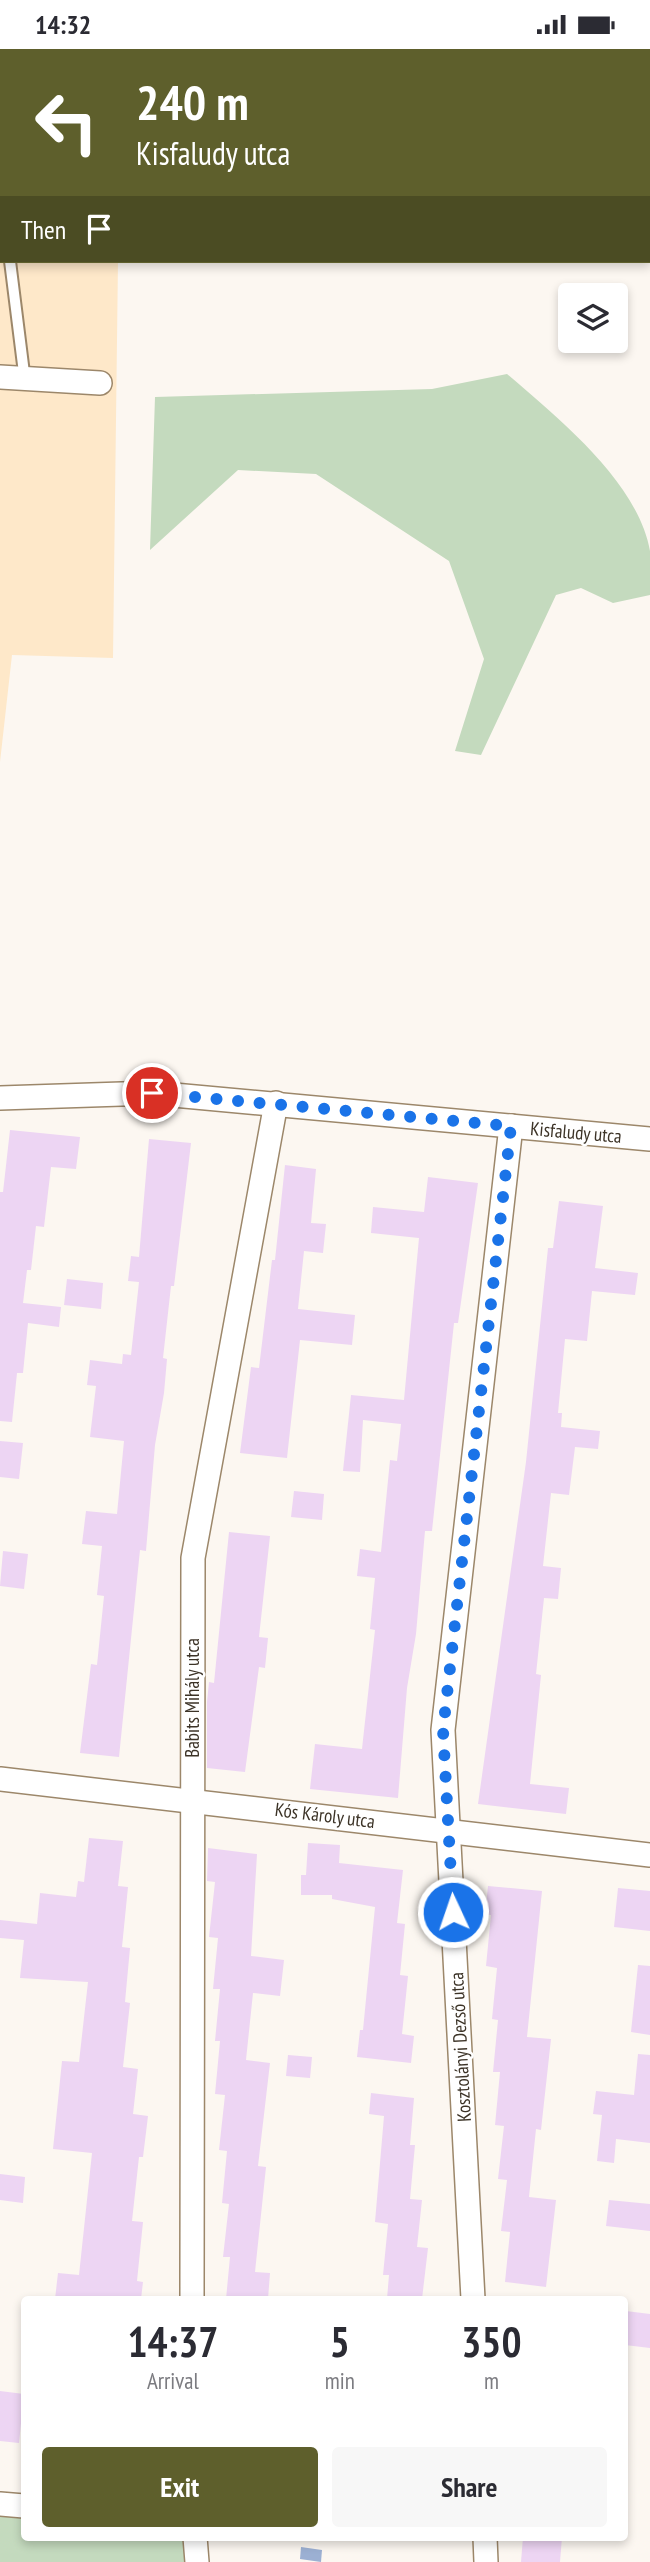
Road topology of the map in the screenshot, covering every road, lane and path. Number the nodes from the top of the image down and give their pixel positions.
1 (10, 263) edge
2 (0, 377) edge
3 (25, 381) junction
4 (100, 383) dead end
5 (0, 1098) edge
6 (276, 1103) junction
7 (511, 1126) junction
8 (650, 1139) edge
9 (0, 1779) edge
10 (191, 1799) junction
11 (449, 1829) junction
12 (650, 1855) edge
13 (192, 2296) edge
14 (473, 2296) edge
15 (0, 2504) edge
16 (21, 2505) edge
17 (195, 2541) edge
18 (485, 2541) edge
19 (197, 2562) edge
20 (486, 2562) edge

1 - 3 lane
2 - 3 street
3 - 4 street
5 - 6 street, Kisfaludy utca
6 - 7 street, Kisfaludy utca
6 - 10 street, Babits Mihály utca
7 - 8 street, Kisfaludy utca
7 - 11 street, Kosztolányi Dezső utca
9 - 10 street, Kós Károly utca
10 - 11 street, Kós Károly utca
10 - 13 street, Babits Mihály utca
11 - 12 street, Kós Károly utca
11 - 14 street, Kosztolányi Dezső utca
15 - 16 street
17 - 19 street
18 - 20 street

